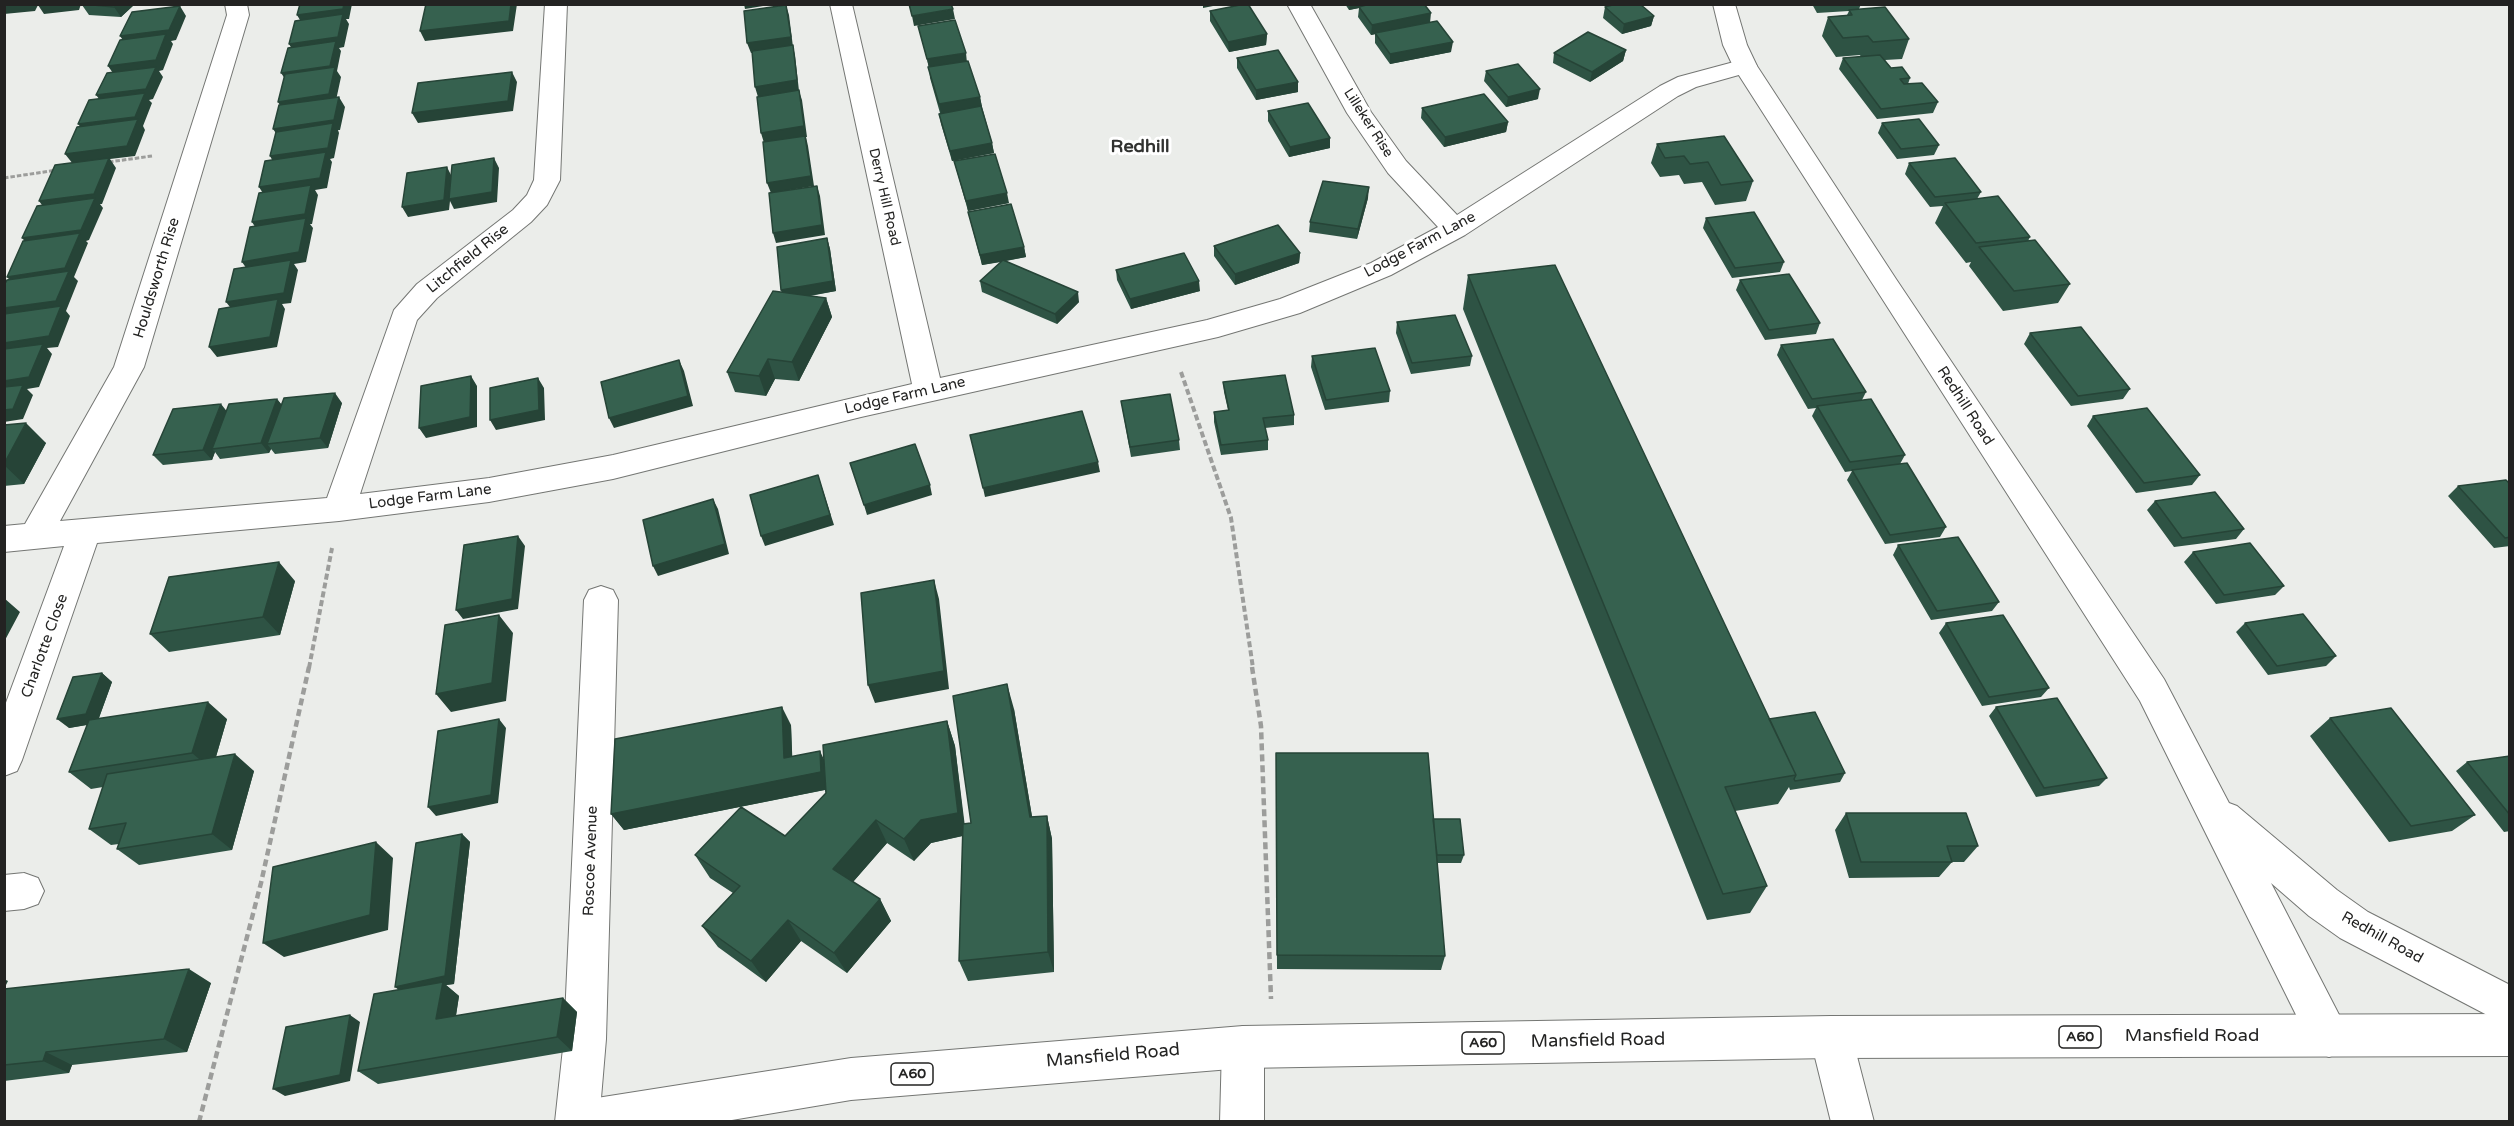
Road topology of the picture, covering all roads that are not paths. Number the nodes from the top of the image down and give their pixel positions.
1 (236, 4) edge
2 (556, 4) edge
3 (841, 4) edge
4 (1298, 4) edge
5 (1724, 4) edge
6 (1745, 66) junction
7 (1455, 229) junction
8 (927, 390) junction
9 (339, 508) junction
10 (86, 532) junction
11 (36, 535) junction
12 (4, 539) edge
13 (601, 600) dead end
14 (4, 760) edge
15 (2211, 807) junction
16 (2510, 1007) edge
17 (2510, 1035) edge
18 (2329, 1036) junction
19 (1831, 1037) junction
20 (1258, 1046) junction
21 (577, 1122) edge
22 (584, 1122) edge
23 (1242, 1122) edge
24 (1854, 1122) edge

1 - 11 main road, Houldsworth Rise
2 - 9 main road, Litchfield Rise
3 - 8 main road, Derry Hill Road
4 - 7 main road, Lilleker Rise
5 - 6 main road, Redhill Road
6 - 7 main road, Lodge Farm Lane
6 - 15 main road, Redhill Road
7 - 8 main road, Lodge Farm Lane
8 - 9 main road, Lodge Farm Lane
9 - 10 main road, Lodge Farm Lane
10 - 11 main road, Lodge Farm Lane
10 - 14 main road, Charlotte Close
11 - 12 main road, Lodge Farm Lane
13 - 21 main road, Roscoe Avenue
15 - 16 main road, Redhill Road
15 - 18 main road, Redhill Road
17 - 18 main road, Mansfield Road / A60
18 - 19 main road, Mansfield Road / A60
19 - 20 main road, Mansfield Road / A60
19 - 24 main road
20 - 22 main road, Mansfield Road / A60
20 - 23 main road

